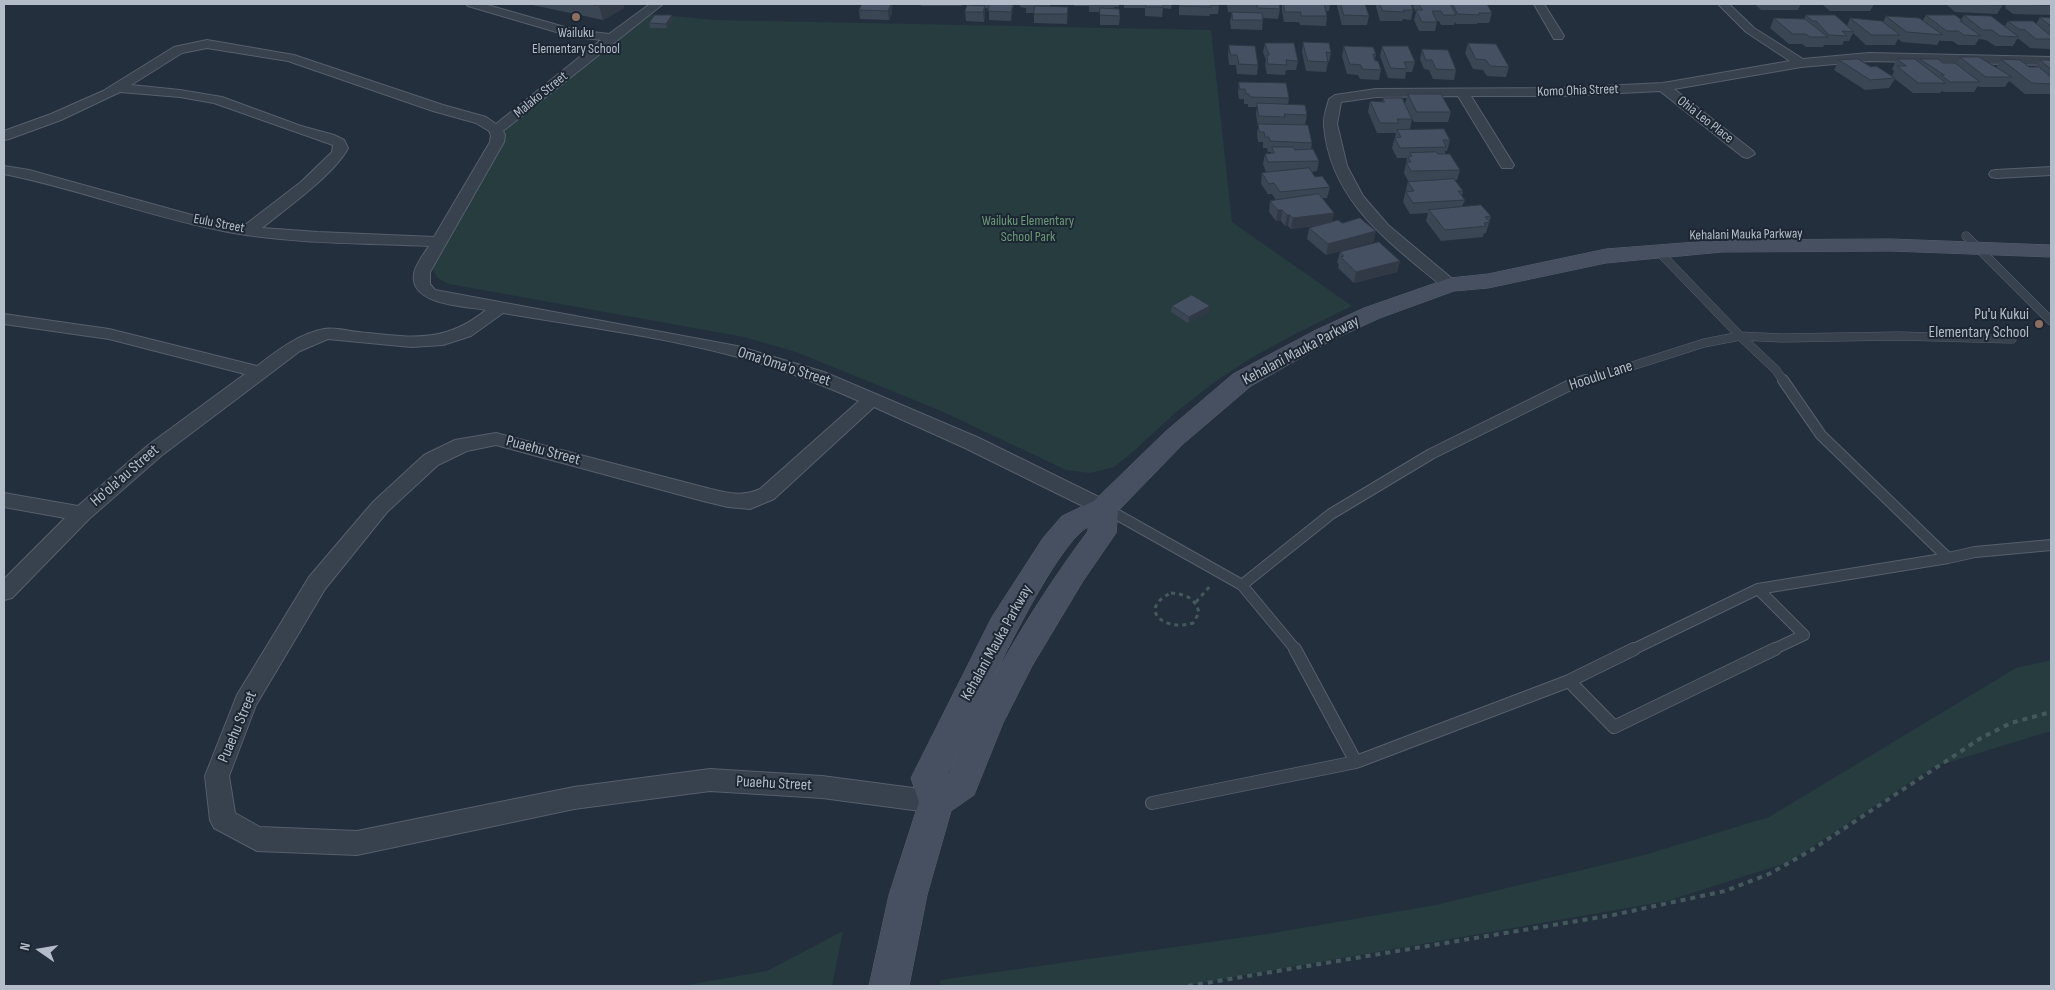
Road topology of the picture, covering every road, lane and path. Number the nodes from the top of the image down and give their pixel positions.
1 (472, 4) edge
2 (657, 4) edge
3 (1539, 4) edge
4 (1723, 4) edge
5 (1558, 36) dead end
6 (612, 38) junction
7 (2051, 61) edge
8 (1801, 64) junction
9 (1663, 87) junction
10 (118, 88) junction
11 (1462, 93) junction
12 (496, 130) junction
13 (4, 136) edge
14 (1748, 154) dead end
15 (1507, 165) dead end
16 (4, 170) edge
17 (2051, 171) edge
18 (1996, 174) dead end
19 (249, 230) junction
20 (2051, 239) edge
21 (440, 242) junction
22 (1972, 242) junction
23 (2051, 251) edge
24 (1663, 256) dead end
25 (1450, 285) junction
26 (500, 307) junction
27 (4, 319) edge
28 (2051, 321) edge
29 (1740, 336) junction
30 (2012, 339) dead end
31 (258, 372) junction
32 (871, 400) junction
33 (4, 500) edge
34 (1104, 508) junction
35 (82, 514) junction
36 (2051, 545) edge
37 (1948, 558) junction
38 (1242, 585) junction
39 (1758, 589) junction
40 (4, 592) edge
41 (1191, 598) joint
42 (1569, 681) junction
43 (2051, 712) edge
44 (1356, 762) junction
45 (936, 802) junction
46 (1152, 803) dead end
47 (889, 986) edge
48 (1188, 986) edge

1 - 6 street
2 - 6 street, Malako Street
3 - 5 street
4 - 8 street
6 - 12 street, Malako Street
7 - 8 street, Komo Ohia Street
8 - 9 street, Komo Ohia Street
9 - 11 street, Komo Ohia Street
9 - 14 street, Ohia Leo Place
10 - 12 street
10 - 13 street
10 - 19 street
11 - 15 street
11 - 25 street, Komo Ohia Street
12 - 21 street
16 - 19 street, Eulu Street
17 - 18 street
19 - 21 street, Eulu Street
20 - 22 street, Kehalani Mauka Parkway
21 - 26 street, Oma'Oma'o Street
22 - 23 street, Kehalani Mauka Parkway
22 - 25 street, Kehalani Mauka Parkway
22 - 28 lane
24 - 29 lane
25 - 34 street, Kehalani Mauka Parkway
26 - 31 street, Ho'ola'au Street
26 - 32 street, Oma'Oma'o Street
27 - 31 street
29 - 30 lane, Hooulu Lane
29 - 37 lane
29 - 38 lane, Hooulu Lane
31 - 35 street, Ho'ola'au Street
32 - 34 street, Oma'Oma'o Street
32 - 45 street, Puaehu Street
33 - 35 street
34 - 38 lane
34 - 45 street, Kehalani Mauka Parkway
35 - 40 street, Ho'ola'au Street
36 - 37 lane
37 - 39 lane
38 - 44 lane
39 - 42 lane
39 - 42 lane
41 - 41 path
42 - 44 lane
43 - 48 path
44 - 46 lane
45 - 47 street

